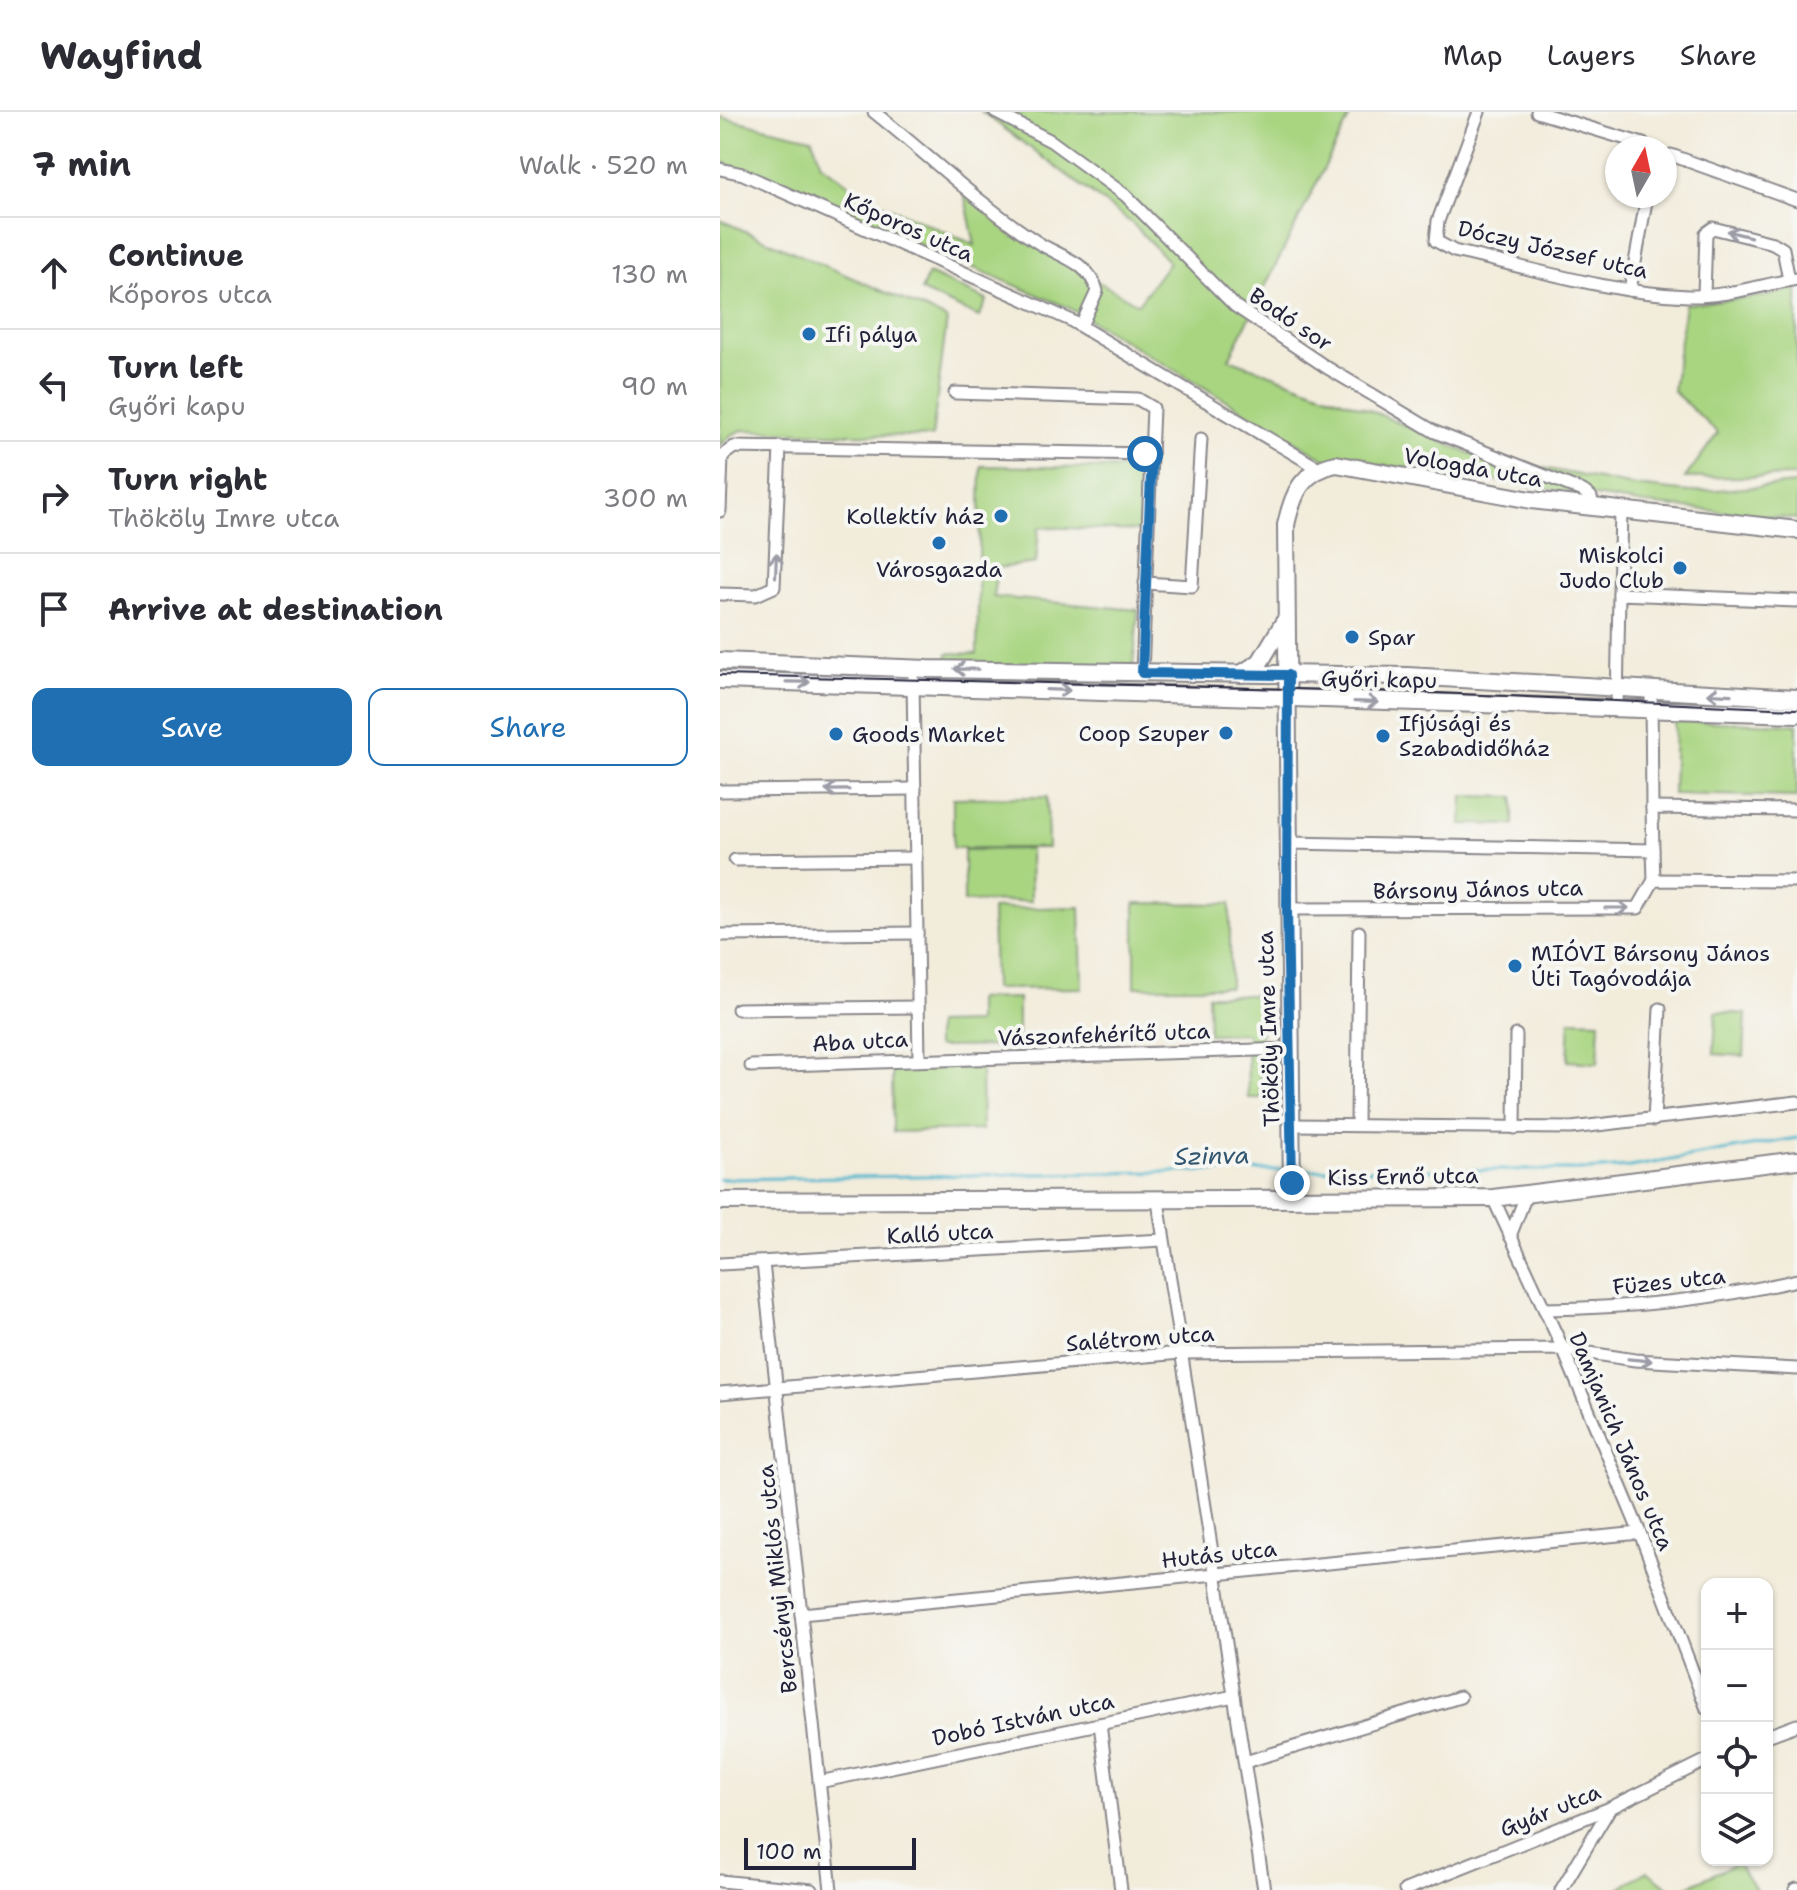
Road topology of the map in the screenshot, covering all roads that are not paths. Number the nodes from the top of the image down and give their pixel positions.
1 (874, 112) edge
2 (995, 112) edge
3 (1479, 112) edge
4 (1537, 112) edge
5 (1616, 136) edge
6 (1677, 157) edge
7 (720, 169) edge
8 (1797, 200) edge
9 (1645, 208) edge
10 (1793, 280) edge
11 (1630, 290) junction
12 (1704, 295) junction
13 (1081, 326) junction
14 (955, 393) dead end
15 (1201, 439) dead end
16 (780, 447) junction
17 (1152, 454) junction
18 (1318, 468) junction
19 (1593, 508) junction
20 (720, 511) edge
21 (1621, 511) junction
22 (1797, 530) edge
23 (1145, 583) junction
24 (720, 594) edge
25 (1619, 594) junction
26 (1797, 601) edge
27 (1286, 618) junction
28 (720, 661) edge
29 (913, 667) junction
30 (1142, 673) junction
31 (1240, 674) junction
32 (1288, 675) junction
33 (720, 680) edge
34 (913, 685) junction
35 (1617, 698) junction
36 (1797, 698) edge
37 (1288, 699) junction
38 (1651, 700) junction
39 (1797, 714) edge
40 (915, 789) junction
41 (720, 791) edge
42 (1652, 808) junction
43 (1797, 810) edge
44 (1289, 843) junction
45 (1653, 850) junction
46 (916, 858) junction
47 (735, 860) dead end
48 (1654, 880) junction
49 (1797, 881) edge
50 (1287, 909) junction
51 (1359, 932) dead end
52 (917, 933) junction
53 (720, 935) edge
54 (918, 1007) junction
55 (738, 1009) dead end
56 (1660, 1009) dead end
57 (1516, 1035) dead end
58 (1291, 1049) junction
59 (919, 1060) junction
60 (751, 1066) dead end
61 (1797, 1102) edge
62 (1654, 1120) junction
63 (1293, 1125) junction
64 (1357, 1125) junction
65 (1515, 1128) junction
66 (1797, 1160) edge
67 (1292, 1191) junction
68 (1527, 1193) junction
69 (1493, 1198) junction
70 (720, 1201) edge
71 (1158, 1201) junction
72 (1510, 1237) junction
73 (1163, 1240) junction
74 (763, 1263) junction
75 (720, 1264) edge
76 (1797, 1280) edge
77 (1544, 1309) junction
78 (1563, 1349) junction
79 (1181, 1353) junction
80 (1797, 1369) edge
81 (776, 1388) junction
82 (720, 1393) edge
83 (1640, 1533) junction
84 (1215, 1574) junction
85 (801, 1614) junction
86 (1701, 1693) edge
87 (1234, 1696) junction
88 (1460, 1697) dead end
89 (1100, 1724) junction
90 (1797, 1725) edge
91 (1773, 1734) edge
92 (1245, 1762) junction
93 (1701, 1763) edge
94 (819, 1782) junction
95 (1610, 1808) junction
96 (1583, 1819) junction
97 (1595, 1831) junction
98 (720, 1881) edge
99 (812, 1890) edge
100 (831, 1890) edge
101 (1121, 1890) edge
102 (1264, 1890) edge
103 (1405, 1890) edge
104 (1561, 1890) edge

1 - 13 street
2 - 19 street, Bodó sor
3 - 11 street, Dóczy József utca
4 - 5 street
6 - 8 street
7 - 13 street, Kőporos utca
9 - 11 street
10 - 12 street, Dóczy József utca
10 -> 12 street, Dóczy József utca
11 - 12 street, Dóczy József utca
13 - 18 street, Kőporos utca
14 - 17 street
15 - 23 street
16 - 17 street
16 - 20 street
24 -> 16 street
17 - 23 street
18 - 19 street, Vologda utca
18 - 27 street, Thököly Imre utca
19 - 21 street, Vologda utca
21 - 22 street, Vologda utca
21 - 25 street
23 - 30 street
25 - 26 street
25 - 35 street
27 - 31 street, Thököly Imre utca
27 - 32 street, Thököly Imre utca
28 - 29 street, Győri kapu
30 -> 29 street, Győri kapu
29 - 34 street, Aba utca
30 - 31 street, Győri kapu
31 - 32 street, Győri kapu
32 - 35 street, Győri kapu
32 - 37 street, Thököly Imre utca
33 -> 34 street, Győri kapu
34 -> 37 street, Győri kapu
34 - 40 street, Aba utca
37 -> 35 street, Győri kapu
35 - 38 street, Győri kapu
36 -> 38 street, Győri kapu
37 - 44 street, Thököly Imre utca
38 - 39 street, Győri kapu
38 - 42 street
40 -> 41 street
40 - 46 street, Aba utca
42 - 43 street
42 - 45 street
44 - 45 street, Bársony János utca
44 - 50 street, Thököly Imre utca
45 - 48 street
46 - 47 street
46 - 52 street, Aba utca
48 - 49 street
50 -> 48 street, Bársony János utca
50 - 58 street, Thököly Imre utca
51 - 64 street
52 - 53 street
52 - 54 street, Aba utca
54 - 55 street, Aba utca
54 - 59 street, Aba utca
56 - 62 street
57 - 65 street
58 - 59 street, Vászonfehérítő utca
58 - 63 street, Thököly Imre utca
59 - 60 street, Aba utca
61 - 62 street
62 - 65 street
63 - 64 street
63 - 67 street, Thököly Imre utca
64 - 65 street
66 - 68 street, Kiss Ernő utca
67 - 69 street, Kiss Ernő utca
67 - 71 street, Kiss Ernő utca
68 - 69 street, Kiss Ernő utca
68 - 72 street
69 - 72 street, Damjanich János utca
70 - 71 street, Kiss Ernő utca
71 - 73 street
72 - 77 street, Damjanich János utca
73 - 74 street, Kalló utca
73 - 79 street
74 - 75 street, Kalló utca
74 - 81 street, Bercsényi Miklós utca
76 - 77 street, Füzes utca
77 - 78 street, Damjanich János utca
78 - 79 street, Salétrom utca
78 -> 80 street, Salétrom utca
78 - 83 street, Damjanich János utca
79 - 81 street, Salétrom utca
79 - 84 street
81 - 82 street, Salétrom utca
81 - 85 street, Bercsényi Miklós utca
83 - 84 street, Hutás utca
83 - 86 street, Damjanich János utca
84 - 85 street, Hutás utca
84 - 87 street
85 - 94 street, Bercsényi Miklós utca
87 - 89 street, Dobó István utca
87 - 92 street
88 - 92 street
89 - 94 street, Dobó István utca
89 - 101 street
90 - 91 street
92 - 102 street
93 - 95 street, Gyár utca
94 - 100 street, Bercsényi Miklós utca
95 - 96 street, Gyár utca
95 - 97 street
96 - 97 street
96 - 103 street, Gyár utca
97 - 104 street
98 - 99 street

